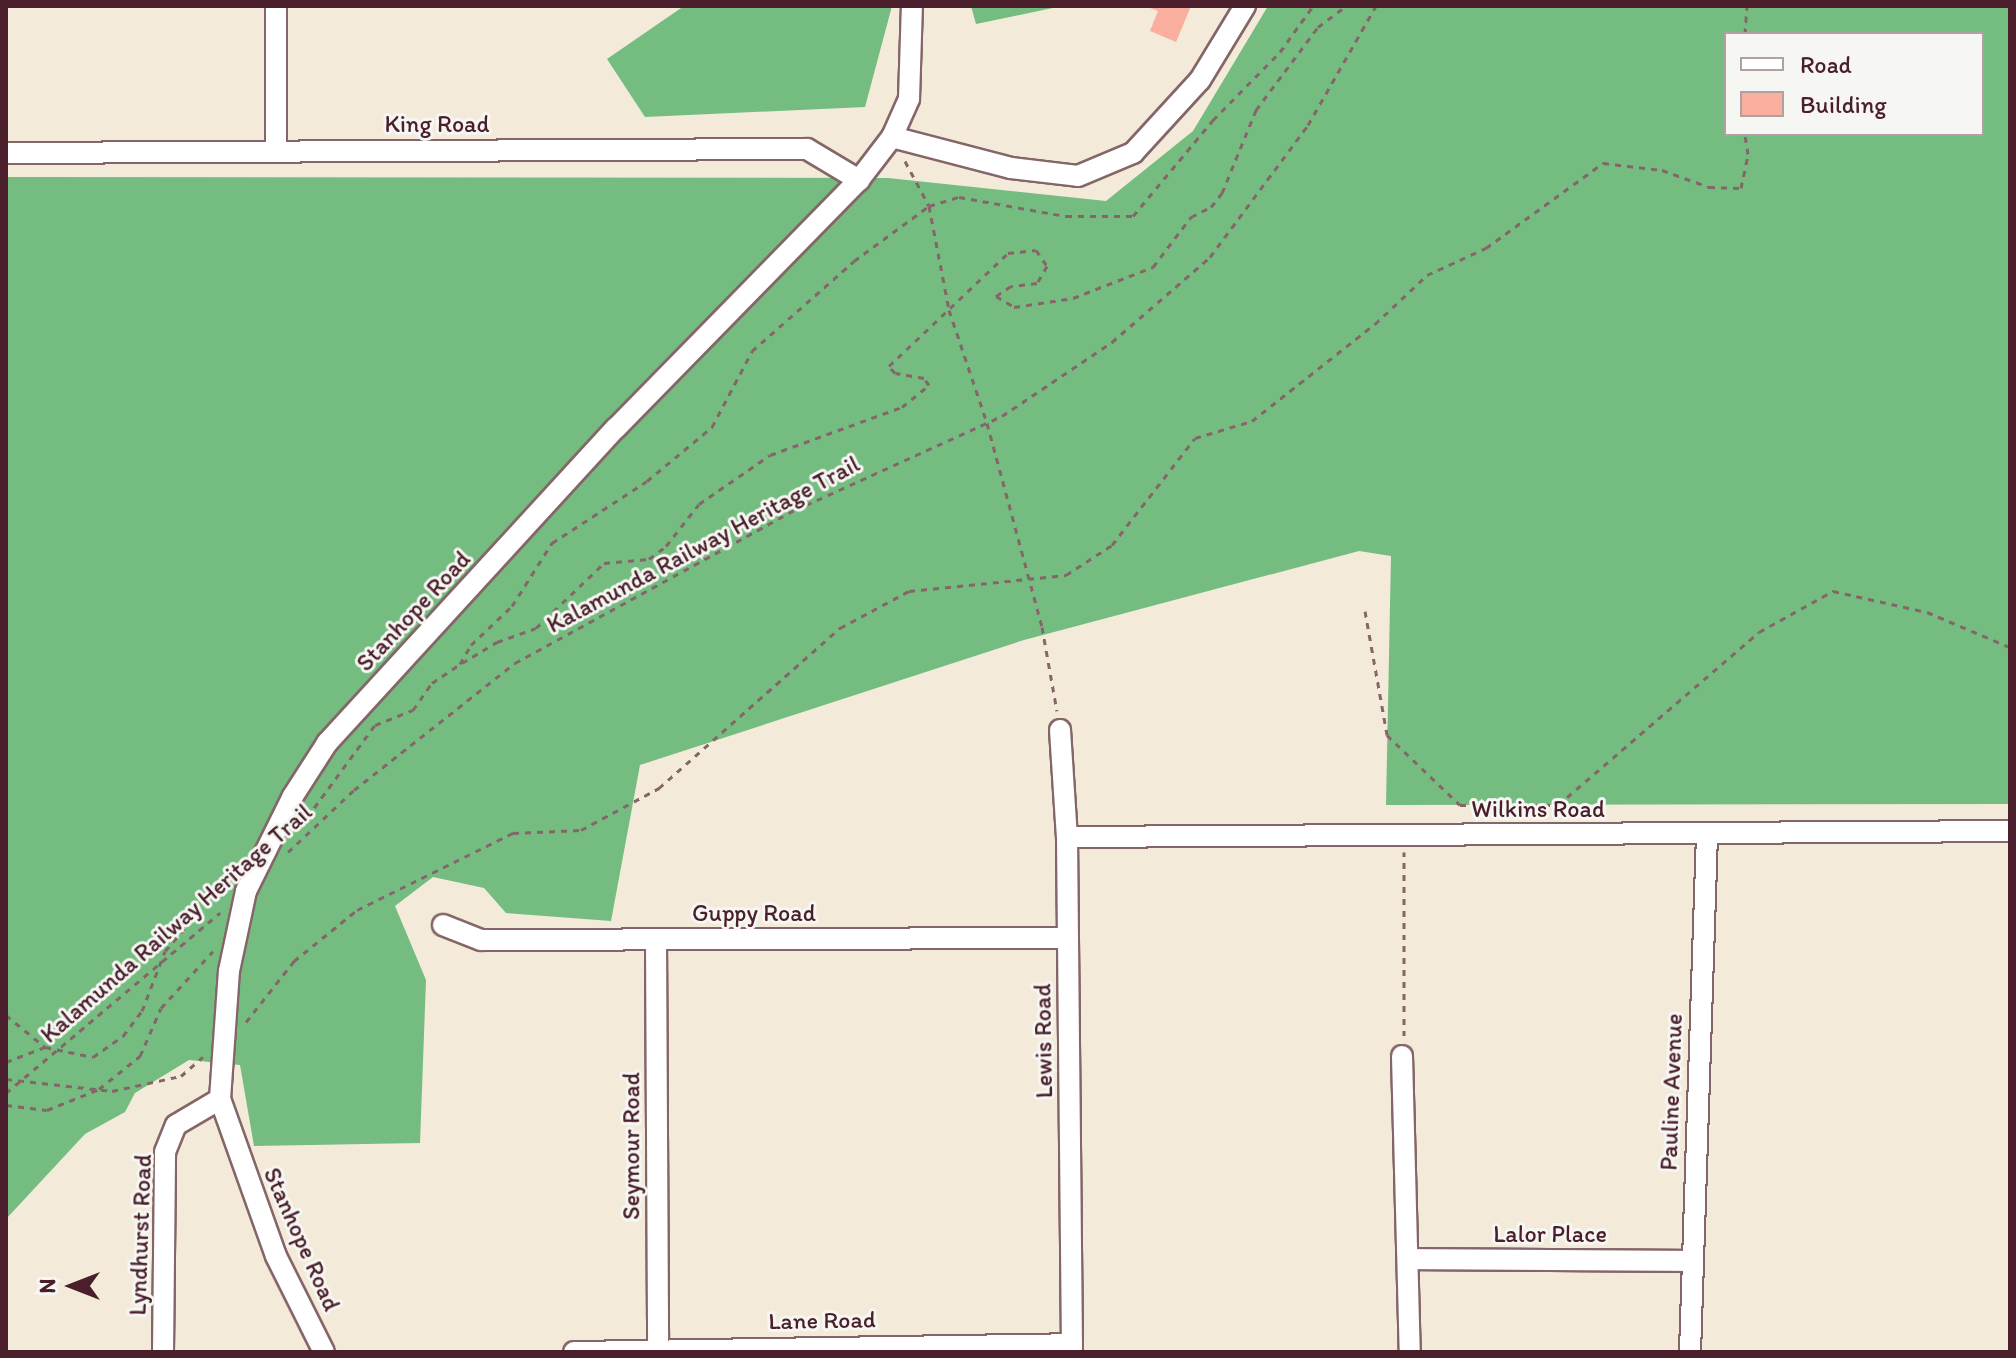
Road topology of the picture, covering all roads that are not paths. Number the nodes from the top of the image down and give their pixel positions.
1 (276, 6) edge
2 (912, 6) edge
3 (1245, 6) edge
4 (892, 137) junction
5 (276, 151) junction
6 (6, 153) edge
7 (859, 180) junction
8 (1060, 730) road end
9 (2010, 831) edge
10 (1707, 834) junction
11 (1067, 837) junction
12 (443, 925) dead end
13 (1068, 938) junction
14 (656, 940) junction
15 (1402, 1056) road end
16 (220, 1099) junction
17 (1409, 1259) junction
18 (1690, 1261) junction
19 (1072, 1348) edge
20 (658, 1350) edge
21 (163, 1352) edge
22 (324, 1352) edge
23 (574, 1352) edge
24 (1410, 1352) edge
25 (1690, 1352) edge

1 - 5 street
2 - 4 street, Stanhope Road
3 - 4 street
4 - 7 street, Stanhope Road
5 - 6 street, King Road
5 - 7 street, King Road
7 - 16 street, Stanhope Road
8 - 11 street, Lewis Road
9 - 10 street, Wilkins Road
10 - 11 street, Wilkins Road
10 - 18 street, Pauline Avenue
11 - 13 street, Lewis Road
12 - 14 street, Guppy Road
13 - 14 street, Guppy Road
13 - 19 street, Lewis Road
14 - 20 street, Seymour Road
15 - 17 street
16 - 21 street, Lyndhurst Road
16 - 22 street, Stanhope Road
17 - 18 street, Lalor Place
17 - 24 street
18 - 25 street, Pauline Avenue
19 - 20 street, Lane Road
20 - 23 street, Lane Road

